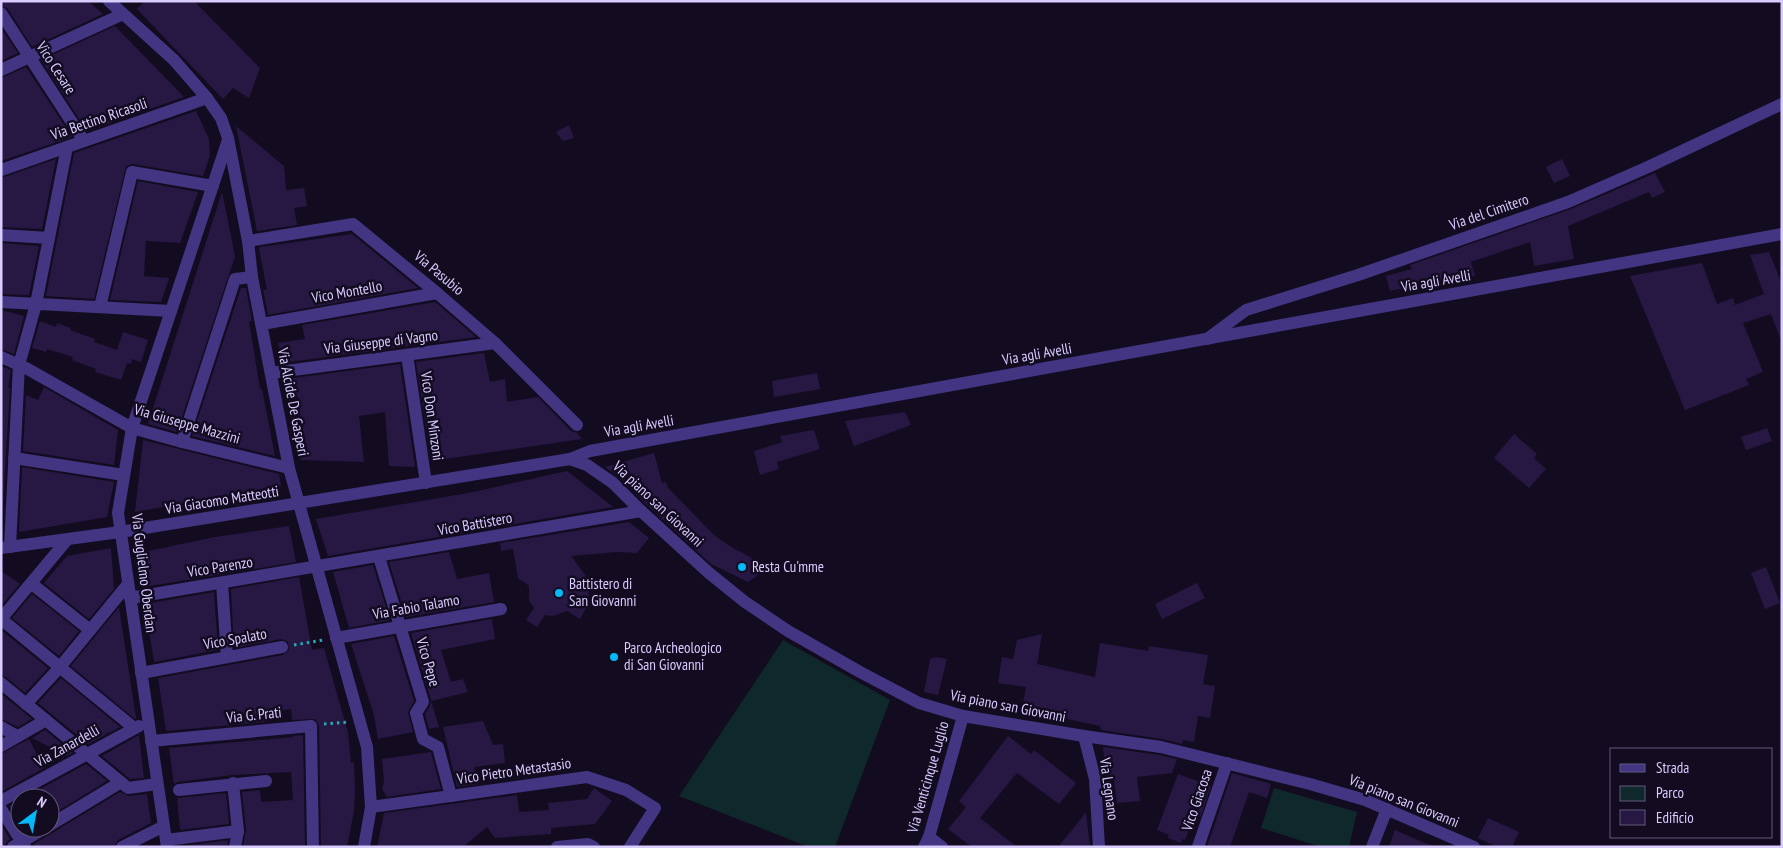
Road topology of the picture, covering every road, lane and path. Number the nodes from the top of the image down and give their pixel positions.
1 (110, 1) edge
2 (1, 14) edge
3 (123, 14) junction
4 (30, 57) junction
5 (1, 70) edge
6 (207, 98) junction
7 (1782, 104) edge
8 (228, 138) junction
9 (84, 141) junction
10 (67, 147) junction
11 (1, 170) edge
12 (213, 186) junction
13 (1782, 234) edge
14 (1, 235) edge
15 (49, 238) junction
16 (248, 242) junction
17 (252, 277) junction
18 (437, 293) junction
19 (1, 302) edge
20 (36, 304) junction
21 (100, 307) junction
22 (171, 311) junction
23 (262, 324) junction
24 (1205, 340) junction
25 (495, 343) junction
26 (407, 355) junction
27 (1, 358) edge
28 (19, 365) junction
29 (270, 373) junction
30 (577, 425) dead end
31 (132, 428) junction
32 (182, 442) junction
33 (14, 458) junction
34 (570, 459) junction
35 (288, 468) junction
36 (124, 475) junction
37 (426, 483) junction
38 (298, 504) junction
39 (641, 512) junction
40 (120, 532) junction
41 (67, 540) junction
42 (6, 548) edge
43 (379, 557) junction
44 (315, 568) junction
45 (222, 583) junction
46 (32, 584) junction
47 (128, 584) junction
48 (130, 598) junction
49 (501, 609) dead end
50 (1, 619) edge
51 (401, 626) junction
52 (90, 630) junction
53 (336, 638) junction
54 (282, 647) joint
55 (227, 657) junction
56 (60, 667) junction
57 (141, 673) junction
58 (1, 683) edge
59 (26, 704) junction
60 (963, 716) junction
61 (46, 720) junction
62 (148, 721) junction
63 (359, 721) junction
64 (311, 726) junction
65 (1, 727) edge
66 (134, 728) junction
67 (18, 736) junction
68 (1084, 736) junction
69 (151, 741) junction
70 (1, 746) edge
71 (86, 754) junction
72 (1227, 763) junction
73 (266, 781) dead end
74 (121, 782) junction
75 (233, 783) junction
76 (157, 784) junction
77 (179, 790) dead end
78 (451, 796) junction
79 (1, 801) edge
80 (371, 807) junction
81 (1, 809) edge
82 (1387, 809) junction
83 (60, 819) edge
84 (164, 826) junction
85 (238, 831) junction
86 (927, 842) edge
87 (166, 844) edge
88 (20, 845) edge
89 (1098, 845) edge
90 (122, 847) edge
91 (236, 847) edge
92 (313, 847) edge
93 (364, 847) edge
94 (557, 847) edge
95 (594, 847) edge
96 (630, 847) edge
97 (942, 847) edge
98 (1198, 847) edge
99 (1372, 847) edge
100 (1474, 847) edge

1 - 3 street, Via Alcide De Gasperi
2 - 4 street, Vico Cesare
3 - 4 street
3 - 6 street, Via Alcide De Gasperi
4 - 5 street
4 - 9 street, Vico Cesare
6 - 8 street, Via Alcide De Gasperi
6 - 9 street, Via Bettino Ricasoli
7 - 24 street, Via del Cimitero
8 - 12 street, Via Guglielmo Oberdan
8 - 16 street, Via Alcide De Gasperi
9 - 10 street, Via Bettino Ricasoli
10 - 11 street, Via Bettino Ricasoli
10 - 15 street
12 - 21 street
12 - 22 street, Via Guglielmo Oberdan
13 - 24 street, Via agli Avelli
14 - 15 street
15 - 20 street
16 - 17 street, Via Alcide De Gasperi
16 - 18 street, Via Pasubio
17 - 23 street, Via Alcide De Gasperi
17 - 32 street
18 - 23 street, Vico Montello
18 - 25 street, Via Pasubio
19 - 20 street
20 - 21 street
20 - 28 street
21 - 22 street
22 - 31 street, Via Guglielmo Oberdan
23 - 29 street, Via Alcide De Gasperi
24 - 34 street, Via agli Avelli
25 - 26 street, Via Giuseppe di Vagno
25 - 30 street, Via Pasubio
26 - 29 street, Via Giuseppe di Vagno
26 - 37 street, Vico Don Minzoni
27 - 28 street, Via Giuseppe Mazzini
28 - 31 street, Via Giuseppe Mazzini
28 - 33 street
29 - 35 street, Via Alcide De Gasperi
31 - 32 street, Via Giuseppe Mazzini
31 - 36 street, Via Guglielmo Oberdan
32 - 35 street, Via Giuseppe Mazzini
33 - 36 street
33 - 42 street
34 - 37 street, Via agli Avelli
34 - 39 street, Via piano san Giovanni
35 - 38 street, Via Alcide De Gasperi
36 - 40 street, Via Guglielmo Oberdan
37 - 38 street, Via agli Avelli
38 - 40 street, Via Giacomo Matteotti
38 - 44 street, Via Alcide De Gasperi
39 - 43 street, Vico Battistero
39 - 60 street, Via piano san Giovanni
40 - 41 street, Via Giacomo Matteotti
40 - 47 street, Via Guglielmo Oberdan
41 - 42 street, Via Giacomo Matteotti
41 - 46 street
43 - 44 street, Vico Battistero
43 - 51 street, Vico Pepe
44 - 45 street, Vico Parenzo
44 - 53 street, Via Alcide De Gasperi
45 - 48 street, Vico Parenzo
45 - 55 street
46 - 50 street
46 - 52 street
47 - 48 street, Via Guglielmo Oberdan
47 - 52 street
48 - 57 street, Via Guglielmo Oberdan
49 - 51 street, Via Fabio Talamo
50 - 56 street
51 - 53 street, Via Fabio Talamo
51 - 78 street, Vico Pepe
52 - 56 street
53 - 54 path, Vico Spalato
53 - 63 street, Via Alcide De Gasperi
54 - 55 street, Vico Spalato
55 - 57 street, Vico Spalato
56 - 59 street
56 - 66 street
57 - 62 street, Via Guglielmo Oberdan
58 - 59 street
59 - 61 street
60 - 68 street, Via piano san Giovanni
60 - 86 street, Via Venticinque Luglio
61 - 67 street
61 - 71 street
62 - 66 street, Via Zanardelli
62 - 69 street, Via Guglielmo Oberdan
63 - 64 path
63 - 80 street, Via Alcide De Gasperi
64 - 69 street, Via G. Prati
64 - 92 street
65 - 67 street
66 - 71 street, Via Zanardelli
67 - 70 street
68 - 72 street, Via piano san Giovanni
68 - 89 street, Via Legnano
69 - 76 street, Via Guglielmo Oberdan
71 - 74 street
71 - 79 street, Via Zanardelli
72 - 82 street, Via piano san Giovanni
72 - 98 street, Vico Giacosa
73 - 75 street
74 - 76 street
74 - 83 street
75 - 77 street
75 - 85 street
76 - 84 street, Via Guglielmo Oberdan
78 - 80 street, Vico Pietro Metastasio
78 - 96 street, Vico Pietro Metastasio
80 - 93 street, Via Alcide De Gasperi
81 - 88 street
82 - 99 street
82 - 100 street, Via piano san Giovanni
84 - 87 street, Via Guglielmo Oberdan
84 - 90 street
85 - 87 street
85 - 91 street
86 - 97 street
94 - 95 street

